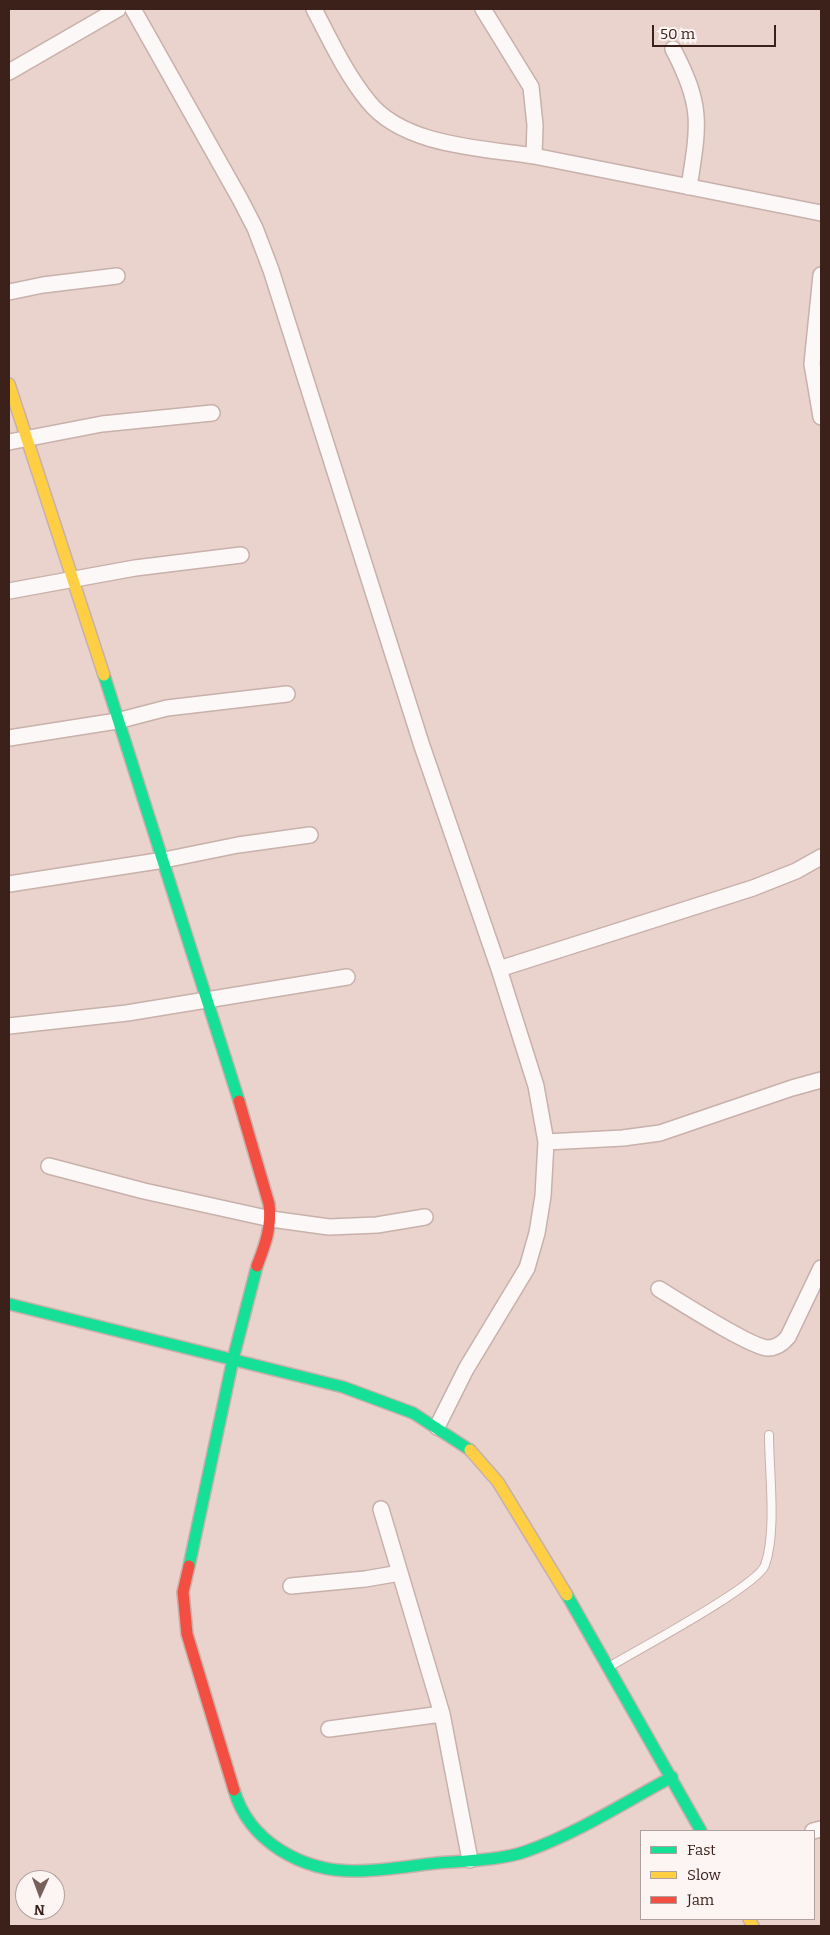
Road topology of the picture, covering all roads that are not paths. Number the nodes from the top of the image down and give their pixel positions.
1 (118, 9) edge
2 (134, 9) edge
3 (314, 9) edge
4 (483, 9) edge
5 (673, 49) dead end
6 (9, 72) edge
7 (534, 156) junction
8 (690, 187) junction
9 (821, 213) edge
10 (821, 275) edge
11 (117, 276) dead end
12 (9, 292) edge
13 (9, 384) edge
14 (212, 413) dead end
15 (821, 417) edge
16 (28, 439) junction
17 (9, 442) edge
18 (242, 555) dead end
19 (71, 578) junction
20 (9, 591) edge
21 (287, 694) dead end
22 (117, 721) junction
23 (9, 738) edge
24 (310, 835) dead end
25 (821, 857) edge
26 (164, 860) junction
27 (9, 884) edge
28 (499, 969) junction
29 (348, 977) dead end
30 (207, 998) junction
31 (9, 1026) edge
32 (821, 1080) edge
33 (546, 1142) junction
34 (49, 1166) dead end
35 (425, 1217) dead end
36 (271, 1219) junction
37 (821, 1268) edge
38 (659, 1289) dead end
39 (9, 1304) edge
40 (233, 1359) junction
41 (437, 1427) junction
42 (769, 1435) dead end
43 (381, 1509) dead end
44 (400, 1573) junction
45 (291, 1586) dead end
46 (608, 1667) junction
47 (442, 1714) junction
48 (329, 1729) dead end
49 (672, 1777) junction
50 (700, 1830) edge
51 (470, 1860) junction

1 - 6 street
2 - 28 street
3 - 7 street
4 - 7 street
5 - 8 street
7 - 8 street
8 - 9 street
10 - 15 street
11 - 12 street
13 - 16 street
14 - 16 street
16 - 17 street
16 - 19 street
18 - 19 street
19 - 20 street
19 - 22 street
21 - 22 street
22 - 23 street
22 - 26 street
24 - 26 street
25 - 28 street
26 - 27 street
26 - 30 street
28 - 33 street
29 - 30 street
30 - 31 street
30 - 36 street
32 - 33 street
33 - 41 street
34 - 36 street
35 - 36 street
36 - 40 street
37 - 38 street
39 - 40 street
40 - 41 street
40 - 51 street
41 - 46 street
42 - 46 lane
43 - 44 street
44 - 45 street
44 - 47 street
46 - 49 street
47 - 48 street
47 - 51 street
49 - 50 street
49 - 51 street

